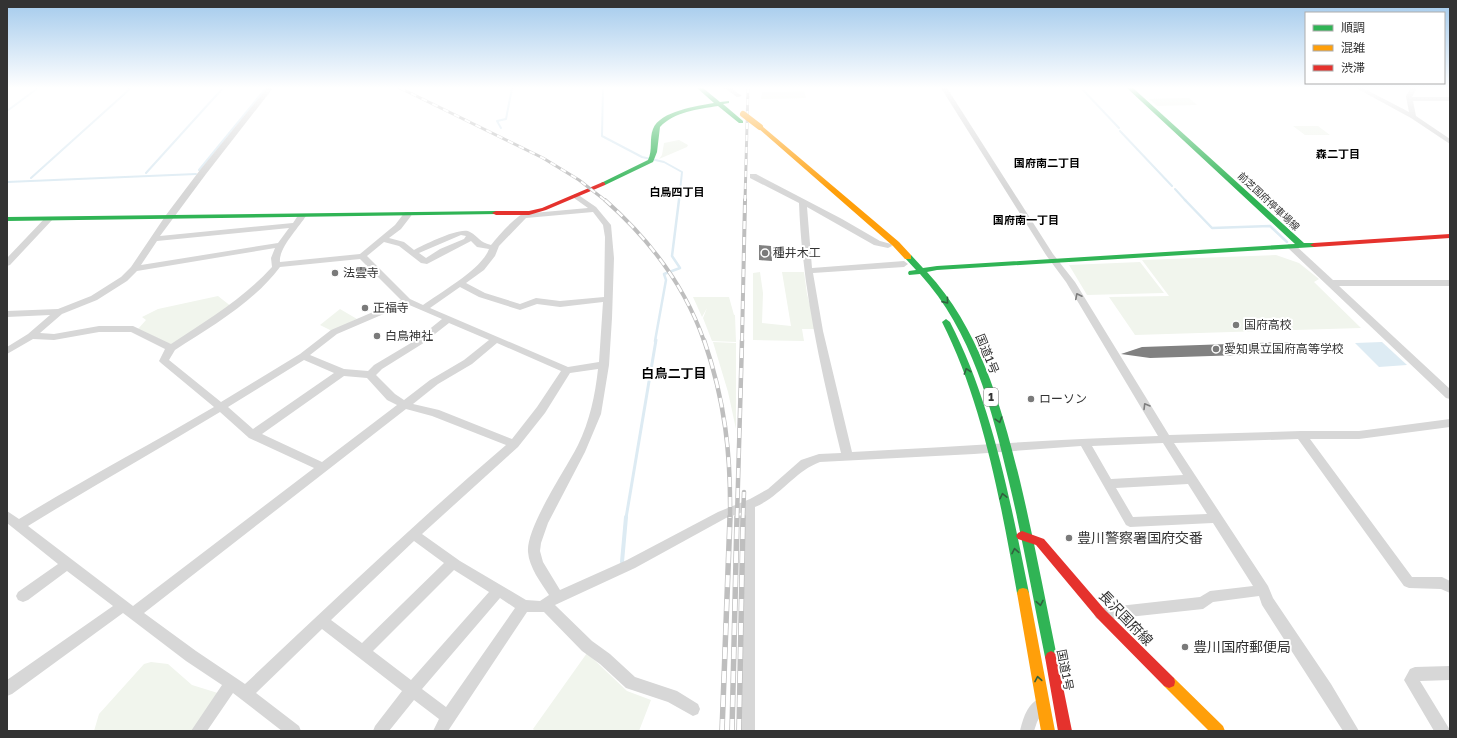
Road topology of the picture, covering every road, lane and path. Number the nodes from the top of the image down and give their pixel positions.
1 (242, 122) edge
2 (663, 122) edge
3 (748, 122) edge
4 (966, 122) edge
5 (1166, 122) edge
6 (1421, 122) edge
7 (758, 130) junction
8 (1441, 135) junction
9 (1450, 135) edge
10 (1450, 142) edge
11 (754, 176) dead end
12 (577, 196) junction
13 (803, 203) junction
14 (594, 210) junction
15 (408, 214) junction
16 (527, 215) junction
17 (302, 216) junction
18 (169, 217) junction
19 (7, 219) edge
20 (49, 219) junction
21 (296, 225) junction
22 (470, 236) junction
23 (1450, 236) edge
24 (155, 239) junction
25 (384, 239) junction
26 (282, 245) junction
27 (888, 246) junction
28 (1296, 246) junction
29 (494, 248) junction
30 (413, 253) junction
31 (362, 256) junction
32 (1055, 260) junction
33 (7, 263) edge
34 (904, 264) junction
35 (276, 265) junction
36 (134, 269) junction
37 (808, 271) junction
38 (916, 274) junction
39 (459, 283) junction
40 (1331, 283) junction
41 (1450, 283) edge
42 (607, 299) junction
43 (407, 301) junction
44 (424, 308) junction
45 (59, 312) junction
46 (940, 313) dead end
47 (7, 314) edge
48 (448, 319) junction
49 (31, 336) junction
50 (495, 340) junction
51 (171, 348) junction
52 (7, 351) edge
53 (303, 356) junction
54 (604, 365) junction
55 (567, 370) junction
56 (342, 372) junction
57 (370, 375) junction
58 (1450, 395) edge
59 (221, 406) junction
60 (404, 406) junction
61 (1450, 423) edge
62 (253, 435) junction
63 (1301, 435) junction
64 (1166, 440) junction
65 (1084, 442) junction
66 (514, 444) junction
67 (992, 448) junction
68 (1007, 448) junction
69 (847, 456) junction
70 (323, 468) junction
71 (1192, 479) junction
72 (1108, 484) junction
73 (748, 505) junction
74 (7, 516) edge
75 (1216, 518) junction
76 (20, 526) junction
77 (413, 534) junction
78 (1012, 534) junction
79 (1027, 537) junction
80 (453, 563) junction
81 (67, 564) junction
82 (1450, 587) edge
83 (499, 590) junction
84 (1263, 590) junction
85 (22, 596) dead end
86 (551, 601) junction
87 (524, 606) junction
88 (129, 609) junction
89 (1101, 614) junction
90 (321, 620) junction
91 (362, 652) junction
92 (1450, 673) edge
93 (232, 683) junction
94 (7, 689) edge
95 (413, 690) junction
96 (245, 694) junction
97 (1042, 701) junction
98 (692, 709) dead end
99 (448, 717) junction
100 (198, 731) edge
101 (294, 731) edge
102 (380, 731) edge
103 (440, 731) edge
104 (748, 731) edge
105 (1027, 731) edge
106 (1048, 731) edge
107 (1065, 731) edge
108 (1218, 731) edge
109 (1352, 731) edge
110 (1443, 731) edge

1 - 18 street
2 - 12 main road
3 - 7 main road, 国道1号 / 1
4 - 32 street
5 - 28 main road, 前芝国府停車場線
6 - 8 street
7 - 27 main road, 国道1号 / 1
7 - 38 main road, 国道1号 / 1
8 - 9 street
8 - 10 street
11 - 13 street
12 - 14 street
12 - 16 main road
13 - 27 street
13 - 37 street
14 - 16 street
14 - 42 street
15 - 16 main road
15 - 17 main road
15 - 25 street
16 - 29 street
17 - 18 main road
17 - 21 street
18 - 20 main road
18 - 24 street
19 - 20 main road
20 - 33 street
21 - 24 street
21 - 26 street
22 - 29 street
22 - 30 street
22 - 30 street
23 - 28 main road, 前芝国府停車場線
24 - 36 street
25 - 30 street
25 - 31 street
26 - 35 street
26 - 36 street
27 - 34 main road, 国道1号 / 1
28 - 32 main road
28 - 40 street
29 - 39 street
31 - 35 street
31 - 43 street
32 - 38 main road
64 -> 32 street
34 - 37 street
34 - 38 main road, 国道1号 / 1
35 - 51 street
36 - 45 street
37 - 69 street
38 -> 68 main road, 国道1号 / 1
39 - 42 street
39 - 44 street
40 - 41 street
40 - 58 street
42 - 54 street
43 - 44 street
43 - 53 street
44 - 48 street
45 - 47 street
45 - 49 street
67 -> 46 main road, 国道1号 / 1
48 - 50 street
48 - 57 street
49 - 51 street
49 - 52 street
50 - 55 street
50 - 60 street
51 - 59 street
53 - 56 street
53 - 59 street
54 - 55 street
54 - 86 street
55 - 66 street
56 - 57 street
56 - 62 street
57 - 60 street
59 - 62 street
59 - 76 street
60 - 66 street
60 - 70 street
61 - 63 street
62 - 70 street
63 - 64 street
63 - 82 street
64 - 65 street
64 - 71 street
65 - 68 street
65 - 72 street
66 - 77 street
67 - 68 street
67 - 69 street
78 -> 67 main road, 国道1号 / 1
68 - 79 main road, 国道1号 / 1
69 - 73 street
70 - 88 street
71 - 72 street
71 - 75 street
72 - 75 street
73 - 86 street
73 - 104 street
74 - 76 street
75 - 84 street
76 - 81 street
77 - 80 street
77 - 90 street
78 - 79 main road, 長沢国府線
97 -> 78 main road, 国道1号 / 1
79 - 89 main road, 長沢国府線
79 -> 107 main road, 国道1号 / 1
80 - 83 street
80 - 91 street
81 - 85 street
81 - 88 street
83 - 87 street
83 - 95 street
84 - 89 street
84 - 109 street
86 - 87 street
86 - 98 street
87 - 99 street
88 - 93 street
88 - 94 street
89 - 108 main road, 長沢国府線
90 - 91 street
90 - 96 street
91 - 95 street
92 - 110 street
93 - 96 street
93 - 100 street
95 - 99 street
95 - 102 street
96 - 101 street
97 - 105 street
97 - 106 main road, 国道1号 / 1
99 - 103 street

